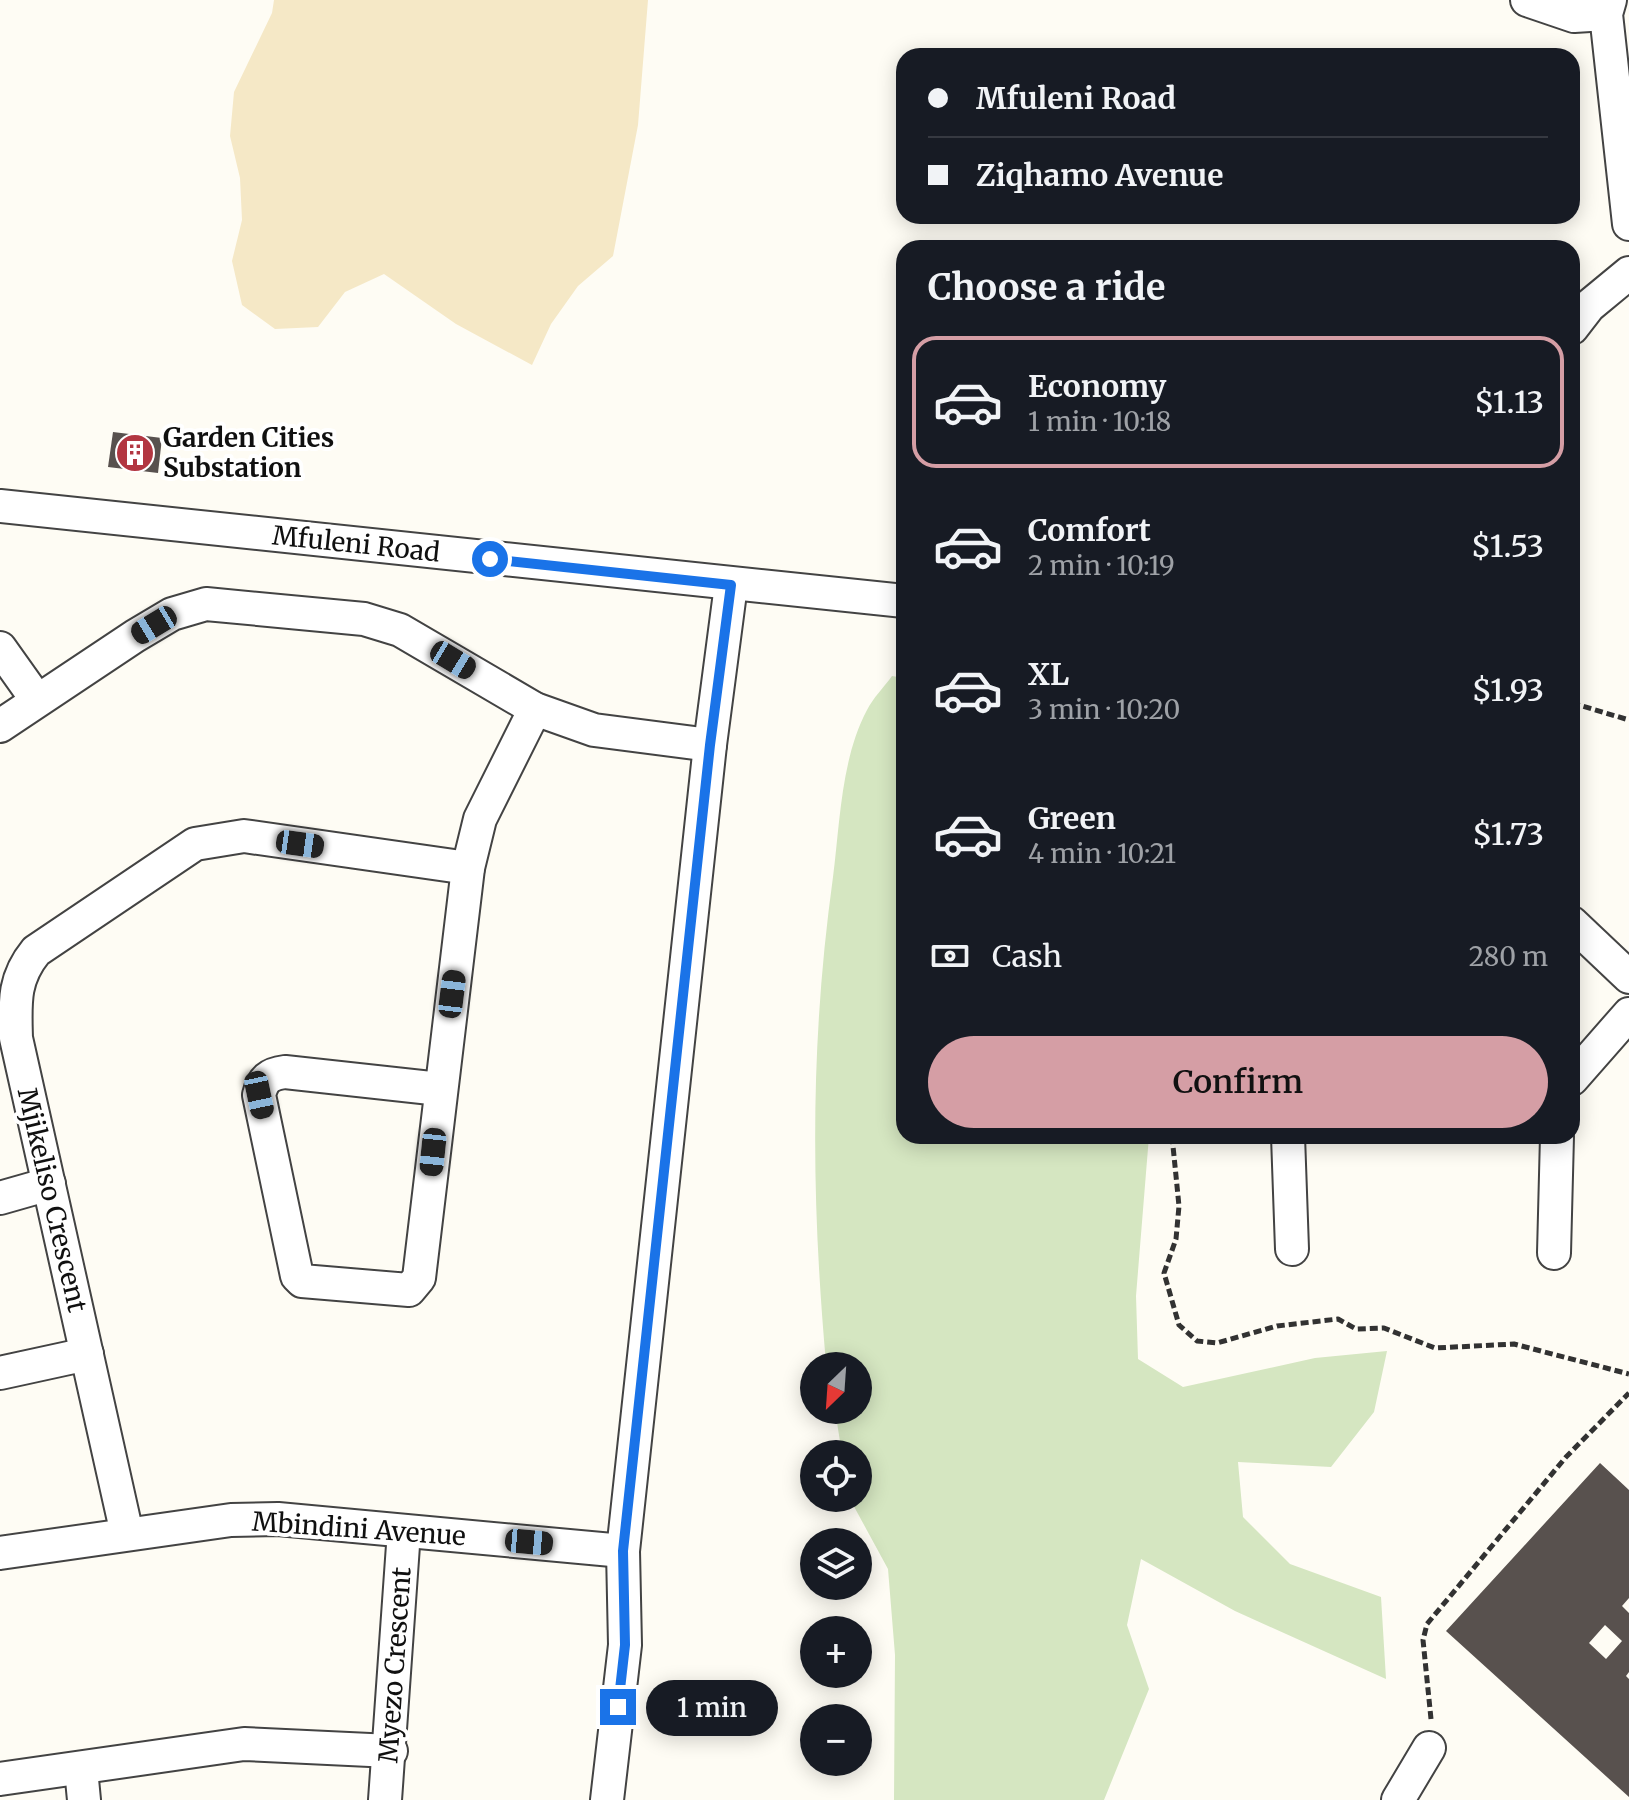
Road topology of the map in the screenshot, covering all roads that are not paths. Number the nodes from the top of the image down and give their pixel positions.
1 (1527, 0) edge
2 (1608, 7) edge
3 (1629, 224) edge
4 (1629, 273) edge
5 (1580, 318) edge
6 (0, 506) edge
7 (731, 585) junction
8 (896, 600) edge
9 (0, 648) edge
10 (37, 700) junction
11 (535, 709) junction
12 (0, 726) edge
13 (710, 745) junction
14 (468, 868) junction
15 (1580, 931) edge
16 (1629, 977) edge
17 (1629, 1014) edge
18 (8, 1027) edge
19 (1580, 1070) edge
20 (440, 1089) junction
21 (1288, 1144) edge
22 (1557, 1144) edge
23 (49, 1184) junction
24 (0, 1198) edge
25 (1292, 1249) dead end
26 (1554, 1253) dead end
27 (87, 1354) junction
28 (0, 1373) edge
29 (404, 1531) junction
30 (127, 1534) junction
31 (623, 1551) junction
32 (0, 1553) edge
33 (1429, 1748) road end
34 (391, 1751) junction
35 (0, 1779) edge
36 (82, 1784) edge
37 (385, 1800) edge
38 (607, 1800) edge
39 (1398, 1800) edge

1 - 2 street
2 - 3 street
4 - 5 street
6 - 7 street, Mfuleni Road
7 - 8 street, Mfuleni Road
7 - 13 street
9 - 10 street
10 - 11 street
10 - 12 street
11 - 13 street
11 - 14 street
13 - 31 street
14 - 18 street, Mjikeliso Crescent
14 - 20 street
15 - 16 street
17 - 19 street
18 - 23 street, Mjikeliso Crescent
20 - 20 street
21 - 25 street
22 - 26 street
23 - 24 street
23 - 27 street, Mjikeliso Crescent
27 - 28 street
27 - 30 street, Mjikeliso Crescent
29 - 30 street, Mbindini Avenue
29 - 31 street, Mbindini Avenue
29 - 34 street, Myezo Crescent
30 - 32 street, Mbindini Avenue
31 - 38 street
33 - 39 street
34 - 36 street
34 - 37 street, Myezo Crescent
35 - 36 street

